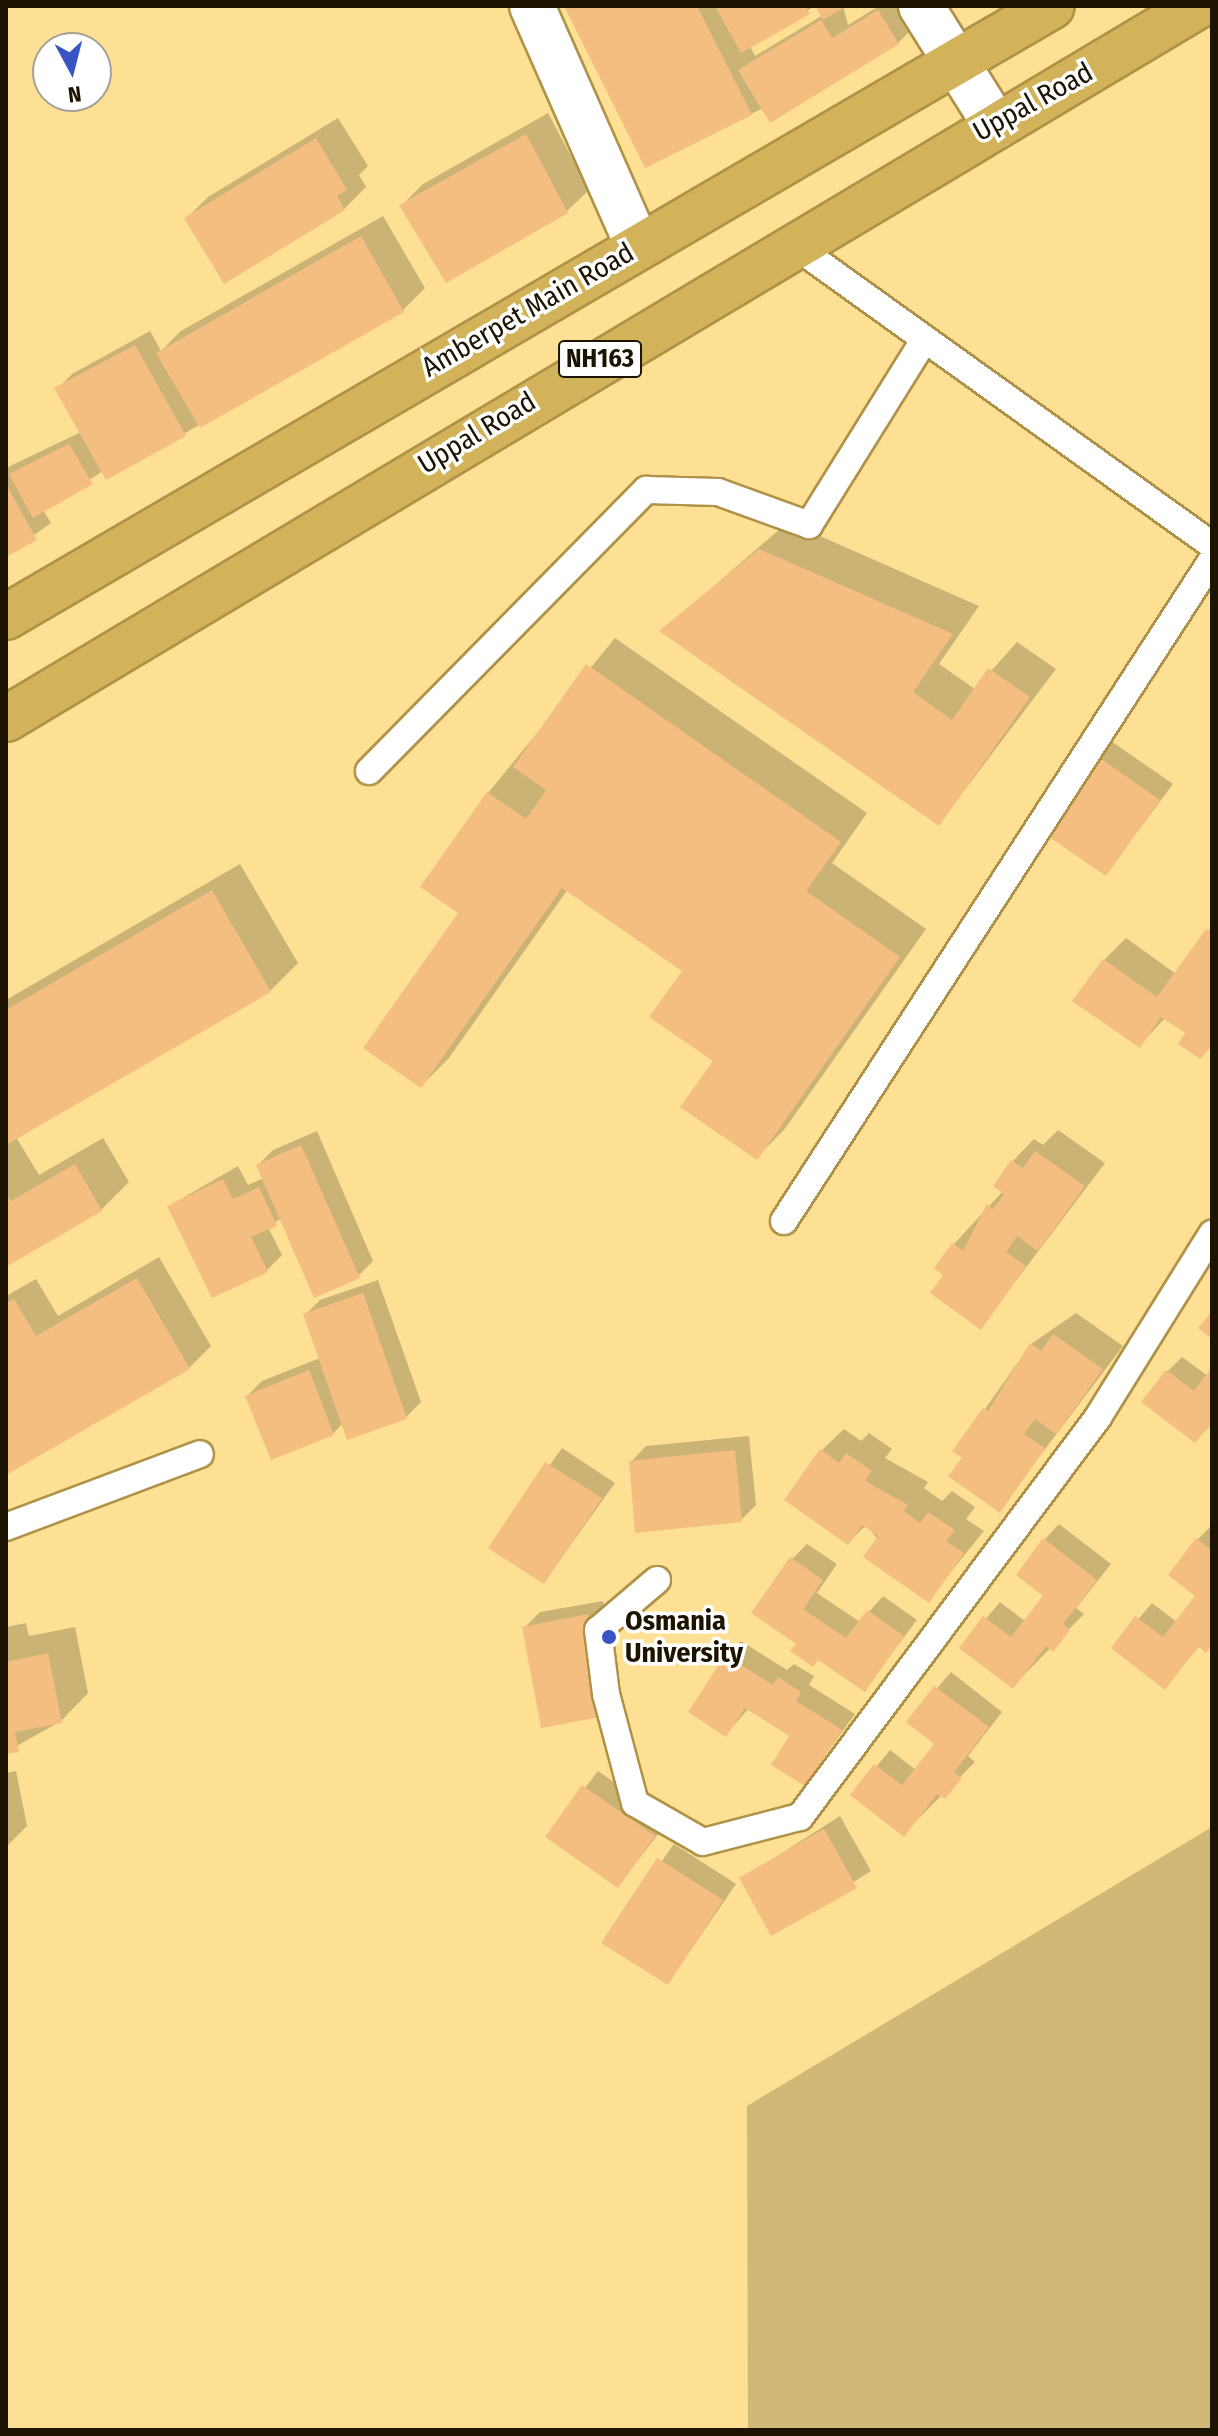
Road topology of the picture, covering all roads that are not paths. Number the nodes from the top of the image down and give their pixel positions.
1 (532, 6) edge
2 (921, 6) edge
3 (1052, 6) edge
4 (1198, 6) edge
5 (955, 63) junction
6 (996, 126) junction
7 (638, 246) junction
8 (798, 248) junction
9 (925, 339) junction
10 (1212, 545) edge
11 (1212, 560) edge
12 (6, 617) edge
13 (6, 719) edge
14 (369, 771) dead end
15 (784, 1221) dead end
16 (1212, 1234) edge
17 (200, 1454) dead end
18 (6, 1527) edge
19 (657, 1580) dead end

1 - 7 street
2 - 5 street
3 - 5 highway, Amberpet Main Road / NH163
4 - 6 highway, Uppal Road / NH163
5 - 6 street
5 - 7 highway, Amberpet Main Road / NH163
6 - 8 highway, Uppal Road / NH163
7 - 12 highway, Amberpet Main Road / NH163
8 - 9 lane
8 - 13 highway, Uppal Road / NH163
9 - 10 lane
9 - 14 lane
11 - 15 lane
16 - 19 lane
17 - 18 lane

